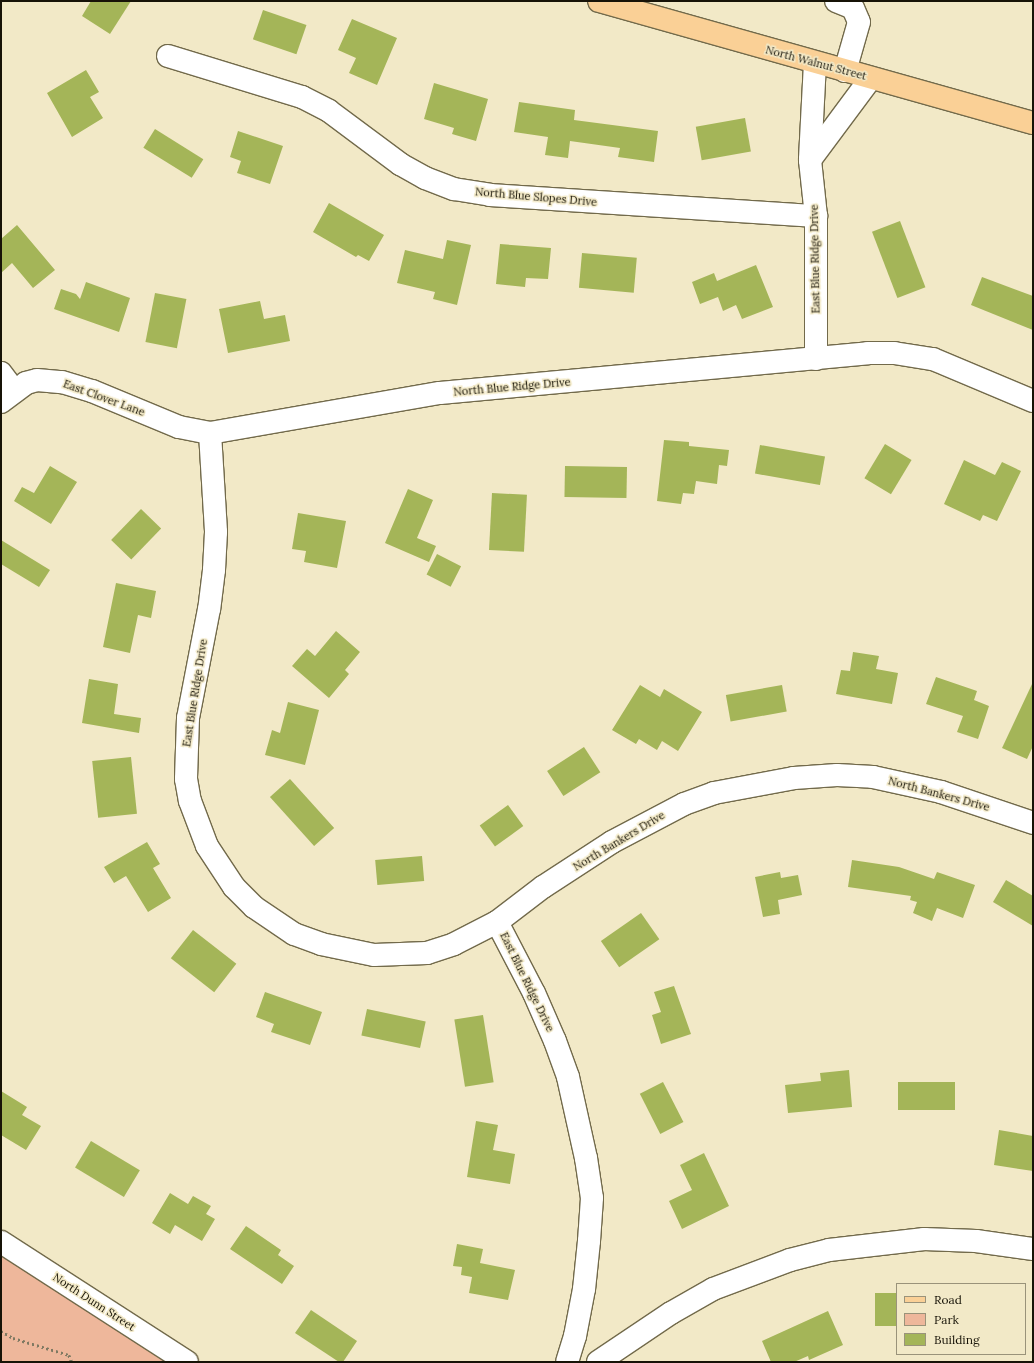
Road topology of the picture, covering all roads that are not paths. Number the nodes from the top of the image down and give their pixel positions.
1 (599, 1) edge
2 (836, 1) edge
3 (649, 8) edge
4 (168, 56) dead end
5 (815, 63) junction
6 (845, 71) junction
7 (872, 78) junction
8 (1033, 123) edge
9 (810, 160) junction
10 (816, 216) junction
11 (816, 359) junction
12 (1, 373) edge
13 (8, 396) edge
14 (1033, 401) edge
15 (210, 433) junction
16 (1033, 823) edge
17 (497, 922) junction
18 (1, 1242) edge
19 (1033, 1249) edge
20 (187, 1362) edge
21 (566, 1362) edge
22 (598, 1362) edge

1 - 3 main road, North Walnut Street
2 - 6 street
3 - 5 main road, North Walnut Street
4 - 10 street, North Blue Slopes Drive
5 - 6 main road, North Walnut Street
5 - 9 street, East Blue Ridge Drive
6 - 7 main road, North Walnut Street
7 - 8 main road, North Walnut Street
7 - 9 street
9 - 10 street, East Blue Ridge Drive
10 - 11 street, East Blue Ridge Drive
11 - 14 street, North Blue Ridge Drive
11 - 15 street, North Blue Ridge Drive
12 - 13 street
13 - 15 street, East Clover Lane
15 - 17 street, East Blue Ridge Drive
16 - 17 street, North Bankers Drive
17 - 21 street, East Blue Ridge Drive
18 - 20 street, North Dunn Street
19 - 22 street

